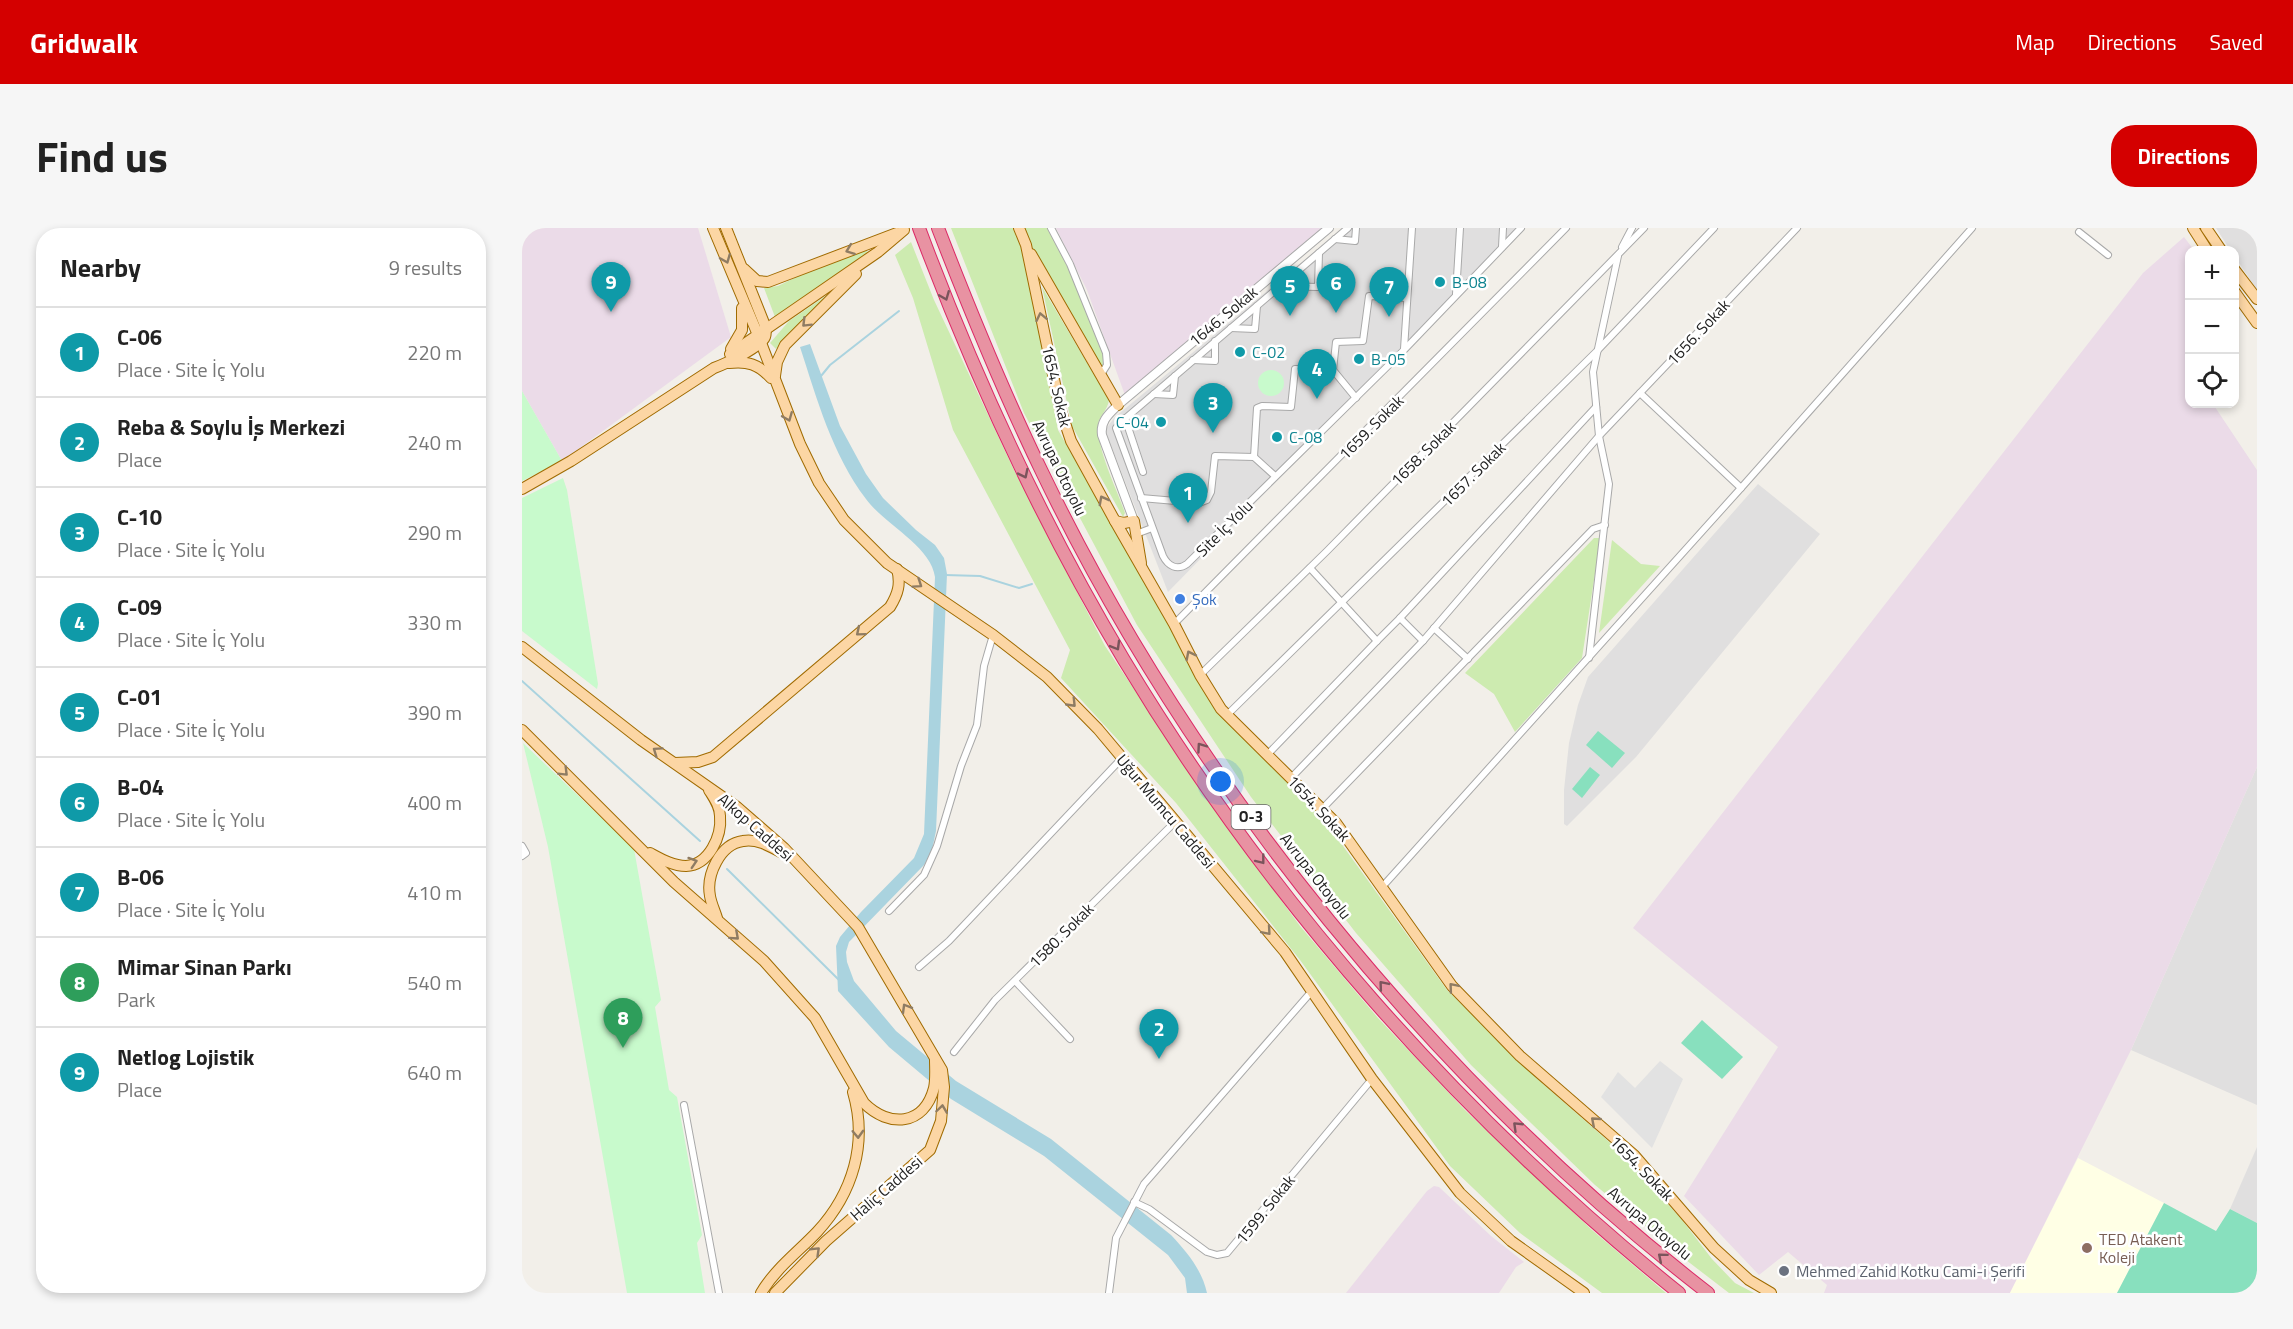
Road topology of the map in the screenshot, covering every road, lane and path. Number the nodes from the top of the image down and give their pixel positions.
1 (713, 228) edge
2 (726, 228) edge
3 (919, 228) edge
4 (1019, 228) edge
5 (1051, 228) edge
6 (1329, 228) edge
7 (1348, 228) edge
8 (1356, 228) edge
9 (1412, 228) edge
10 (1460, 228) edge
11 (1503, 228) edge
12 (1521, 228) edge
13 (1566, 228) edge
14 (1632, 228) edge
15 (1644, 228) edge
16 (1714, 228) edge
17 (1797, 228) edge
18 (1972, 228) edge
19 (2193, 228) edge
20 (2206, 228) edge
21 (907, 229) edge
22 (939, 231) edge
23 (2079, 232) dead end
24 (1335, 239) junction
25 (1026, 245) junction
26 (2204, 246) edge
27 (2218, 246) edge
28 (1502, 247) junction
29 (878, 252) junction
30 (1319, 253) junction
31 (1619, 254) junction
32 (2108, 255) dead end
33 (737, 259) junction
34 (2239, 274) edge
35 (1280, 286) junction
36 (739, 290) junction
37 (1455, 295) junction
38 (2239, 296) edge
39 (1407, 298) junction
40 (2257, 299) edge
41 (1257, 306) junction
42 (2255, 316) edge
43 (1231, 328) junction
44 (761, 336) junction
45 (1215, 341) junction
46 (1404, 350) junction
47 (1596, 352) junction
48 (1193, 360) junction
49 (724, 361) junction
50 (1333, 370) junction
51 (1100, 376) junction
52 (1175, 376) junction
53 (775, 383) junction
54 (1640, 393) junction
55 (1154, 394) junction
56 (1356, 398) junction
57 (1118, 405) junction
58 (1596, 407) junction
59 (1125, 418) junction
60 (1599, 436) junction
61 (1254, 457) junction
62 (1143, 472) dead end
63 (1275, 477) junction
64 (1742, 488) junction
65 (522, 489) edge
66 (1141, 498) junction
67 (1148, 516) junction
68 (1115, 521) junction
69 (1134, 521) junction
70 (1605, 525) junction
71 (1152, 528) junction
72 (1137, 534) junction
73 (1310, 568) junction
74 (897, 569) junction
75 (1142, 569) junction
76 (1342, 603) junction
77 (1401, 618) junction
78 (1174, 624) junction
79 (1434, 628) junction
80 (993, 635) junction
81 (1377, 641) junction
82 (1423, 641) junction
83 (522, 647) edge
84 (1589, 658) junction
85 (1468, 659) junction
86 (1200, 675) junction
87 (1227, 715) junction
88 (522, 730) edge
89 (1267, 755) junction
90 (1122, 758) junction
91 (674, 763) junction
92 (1291, 778) junction
93 (705, 784) junction
94 (1323, 808) junction
95 (1175, 822) junction
96 (522, 846) edge
97 (639, 847) junction
98 (522, 856) edge
99 (795, 859) junction
100 (1383, 886) junction
101 (889, 911) dead end
102 (718, 921) junction
103 (920, 967) dead end
104 (1015, 981) junction
105 (1312, 991) junction
106 (1070, 1039) dead end
107 (954, 1052) dead end
108 (935, 1059) junction
109 (848, 1077) junction
110 (1372, 1079) junction
111 (684, 1105) dead end
112 (1134, 1202) junction
113 (718, 1293) edge
114 (761, 1293) edge
115 (775, 1293) edge
116 (1109, 1293) edge
117 (1584, 1293) edge
118 (1679, 1293) edge
119 (1708, 1293) edge
120 (1771, 1293) edge

1 -> 36 main road
2 - 33 main road
3 -> 118 highway, Avrupa Otoyolu / O-3
4 - 25 main road, 1654. Sokak
5 - 51 street
6 - 57 street, 1646. Sokak
7 - 24 street
8 - 24 street
9 - 39 street
10 - 37 street
11 - 28 street
12 - 28 street, Site İç Yolu
13 - 78 street, 1659. Sokak
14 - 31 street
15 - 31 street, 1658. Sokak
16 - 47 street, 1657. Sokak
17 - 54 street, 1656. Sokak
18 - 64 street
19 - 26 main road
20 - 27 main road
21 - 29 main road
21 -> 33 main road
119 -> 22 highway, Avrupa Otoyolu / O-3
23 - 32 street
24 - 30 street
25 - 51 main road
68 -> 25 main road, 1654. Sokak
28 - 37 street, Site İç Yolu
29 - 44 main road
29 -> 53 main road
30 - 35 street
30 - 35 street
31 - 47 street
31 - 73 street, 1658. Sokak
33 - 44 main road
34 - 40 main road
35 - 41 street
36 - 44 main road
36 - 49 main road
37 - 46 street, Site İç Yolu
38 - 42 main road
39 - 46 street
39 - 50 street
41 - 43 street
41 - 43 street
43 - 45 street
44 - 49 main road
44 - 53 main road, Uğur Mumcu Caddesi
45 - 48 street
45 - 48 street
46 - 56 street, Site İç Yolu
47 - 58 street
47 - 76 street, 1657. Sokak
48 - 52 street
49 - 53 main road
49 - 65 main road
50 - 56 street
50 - 61 street
51 - 57 main road
52 - 55 street
52 - 55 street
53 -> 74 main road, Uğur Mumcu Caddesi
54 - 60 street, 1656. Sokak
54 - 64 street
55 - 59 street
56 - 63 street, Site İç Yolu
57 - 69 street, 1646. Sokak
58 - 60 street
58 - 77 street
59 - 62 street
59 - 66 street, Site İç Yolu
60 - 70 street
60 - 79 street, 1656. Sokak
61 - 63 street
61 - 66 street, Site İç Yolu
63 - 71 street, Site İç Yolu
64 - 84 street
66 - 67 street, Site İç Yolu
67 - 69 street
67 - 71 street, Site İç Yolu
68 - 69 main road
68 - 75 main road, 1654. Sokak
69 - 72 main road
70 - 84 street
70 - 85 street
71 - 72 street
72 - 75 main road
73 - 76 street
73 - 86 street, 1658. Sokak
74 -> 80 main road, Uğur Mumcu Caddesi
74 -> 91 main road
75 - 78 main road, 1654. Sokak
76 - 81 street
76 - 87 street, 1657. Sokak
77 - 81 street
77 - 82 street
86 -> 78 main road, 1654. Sokak
79 - 82 street, 1656. Sokak
79 - 85 street
80 -> 90 main road, Uğur Mumcu Caddesi
80 - 101 street
81 - 89 street
82 - 92 street, 1656. Sokak
91 -> 83 main road, Alkop Caddesi
84 - 100 street
85 - 94 street
86 - 87 main road, 1654. Sokak
87 - 89 main road, 1654. Sokak
88 -> 97 main road
89 - 92 main road, 1654. Sokak
90 - 95 main road, Uğur Mumcu Caddesi
90 - 103 street
91 - 93 main road, Alkop Caddesi
92 - 94 main road, 1654. Sokak
97 -> 93 main road
93 - 99 main road, Alkop Caddesi
94 - 100 main road, 1654. Sokak
95 - 104 street, 1580. Sokak
95 -> 105 main road, Uğur Mumcu Caddesi
96 - 98 street
97 - 102 main road
99 - 102 main road
108 -> 99 main road, Alkop Caddesi
120 -> 100 main road, 1654. Sokak
102 -> 109 main road
104 - 106 street
104 - 107 street, 1580. Sokak
105 - 110 main road, Uğur Mumcu Caddesi
105 - 112 street
108 - 109 main road
115 -> 108 main road, Haliç Caddesi
109 -> 114 main road, Haliç Caddesi
110 - 112 street, 1599. Sokak
110 - 117 main road, Uğur Mumcu Caddesi
111 - 113 street
112 - 116 street

